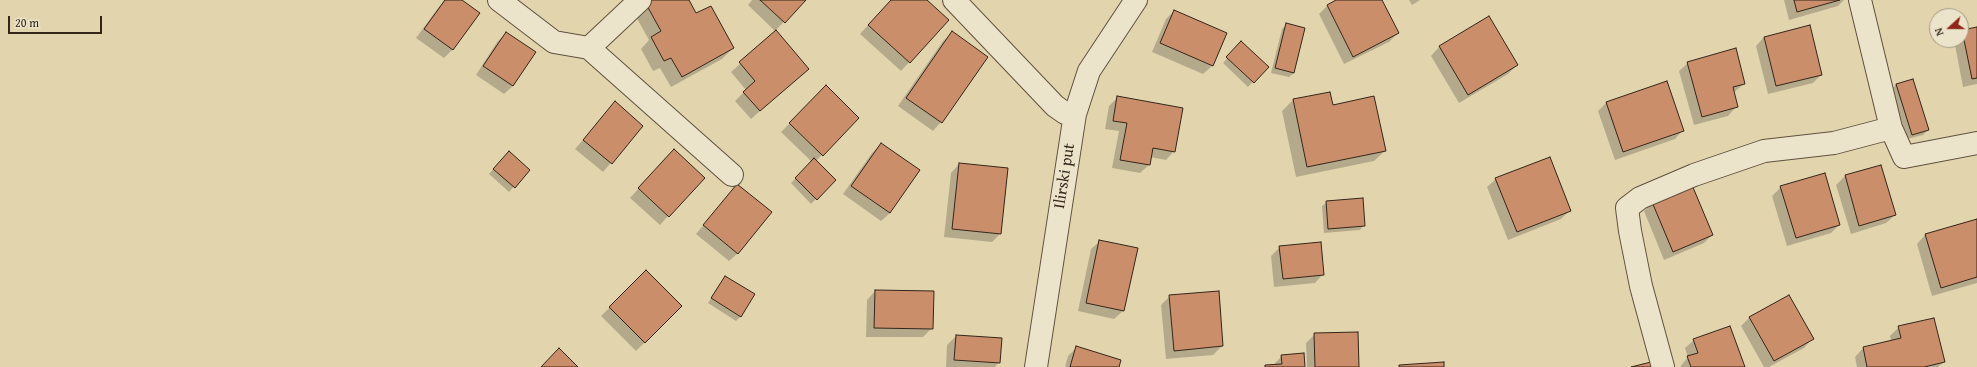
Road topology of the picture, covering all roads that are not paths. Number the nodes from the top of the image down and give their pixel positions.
1 (499, 0) edge
2 (640, 0) edge
3 (954, 0) edge
4 (1136, 0) edge
5 (1860, 0) edge
6 (589, 48) junction
7 (1075, 114) junction
8 (1891, 128) junction
9 (1977, 143) edge
10 (732, 175) dead end
11 (1036, 367) edge
12 (1663, 367) edge

1 - 6 street
2 - 6 street
3 - 7 street
4 - 7 street, Ilirski put
5 - 8 street
6 - 10 street
7 - 11 street, Ilirski put
8 - 9 street
8 - 12 street

